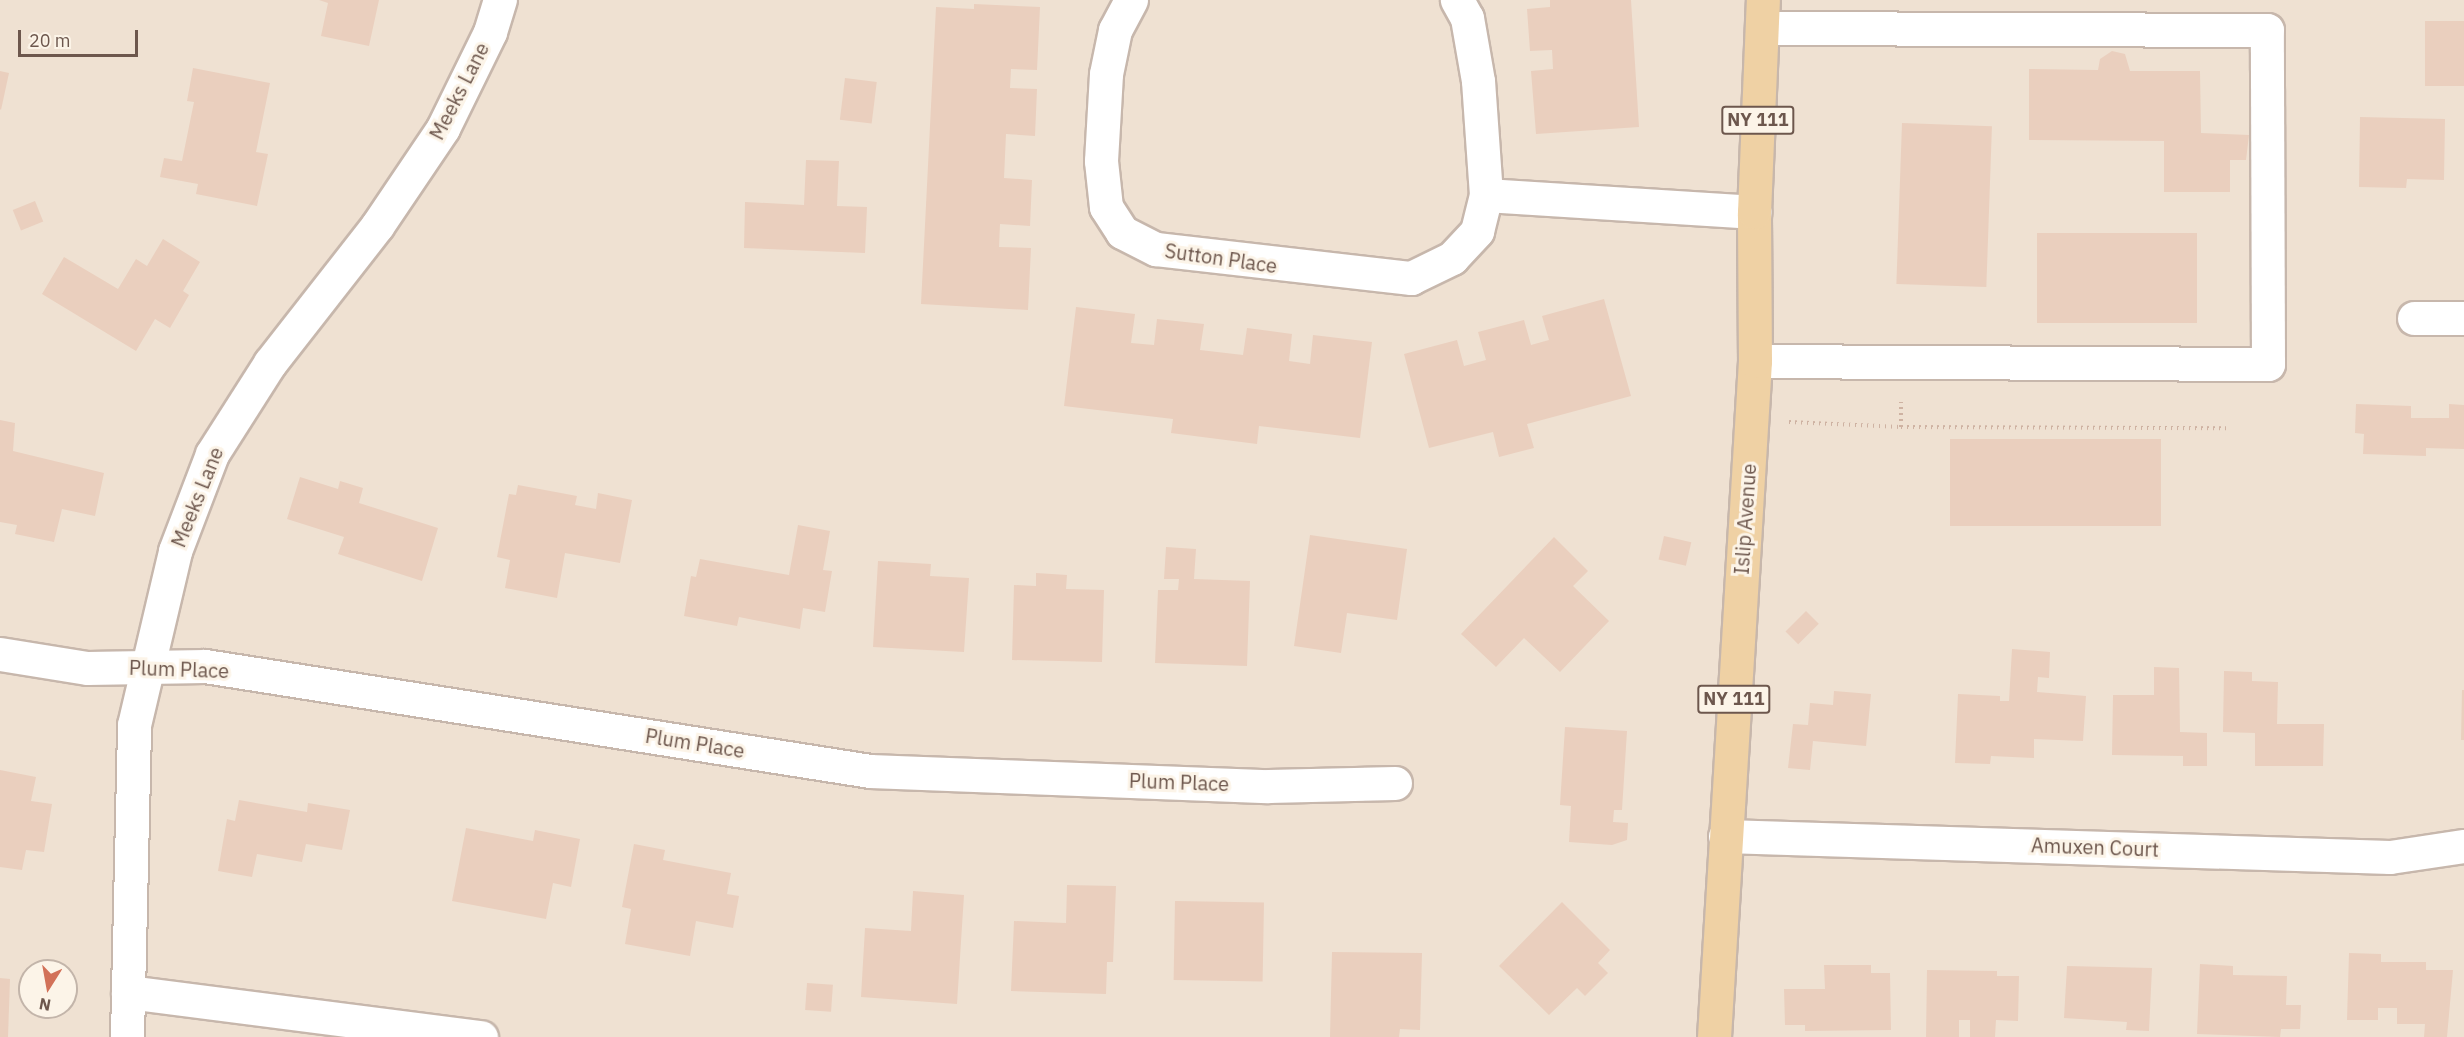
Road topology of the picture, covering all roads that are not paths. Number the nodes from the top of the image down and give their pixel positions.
1 (500, 0) edge
2 (1131, 0) edge
3 (1457, 0) edge
4 (1763, 14) edge
5 (1486, 195) junction
6 (1754, 212) junction
7 (2414, 318) dead end
8 (2464, 318) edge
9 (1755, 361) junction
10 (0, 654) edge
11 (145, 667) junction
12 (1395, 783) dead end
13 (1725, 836) junction
14 (2464, 846) edge
15 (128, 992) junction
16 (127, 1037) edge
17 (481, 1037) edge
18 (1714, 1037) edge

1 - 11 street, Meeks Lane
2 - 5 street, Sutton Place
3 - 5 street, Sutton Place
4 - 6 main road, Islip Avenue / NY 111
4 - 9 street
5 - 6 street
6 - 9 main road, Islip Avenue / NY 111
7 - 8 street
9 - 13 main road, Islip Avenue / NY 111
10 - 11 street, Plum Place
11 - 12 street, Plum Place
11 - 15 street, Meeks Lane
13 - 14 street, Amuxen Court
13 - 18 main road, Islip Avenue / NY 111
15 - 16 street, Meeks Lane
15 - 17 street

